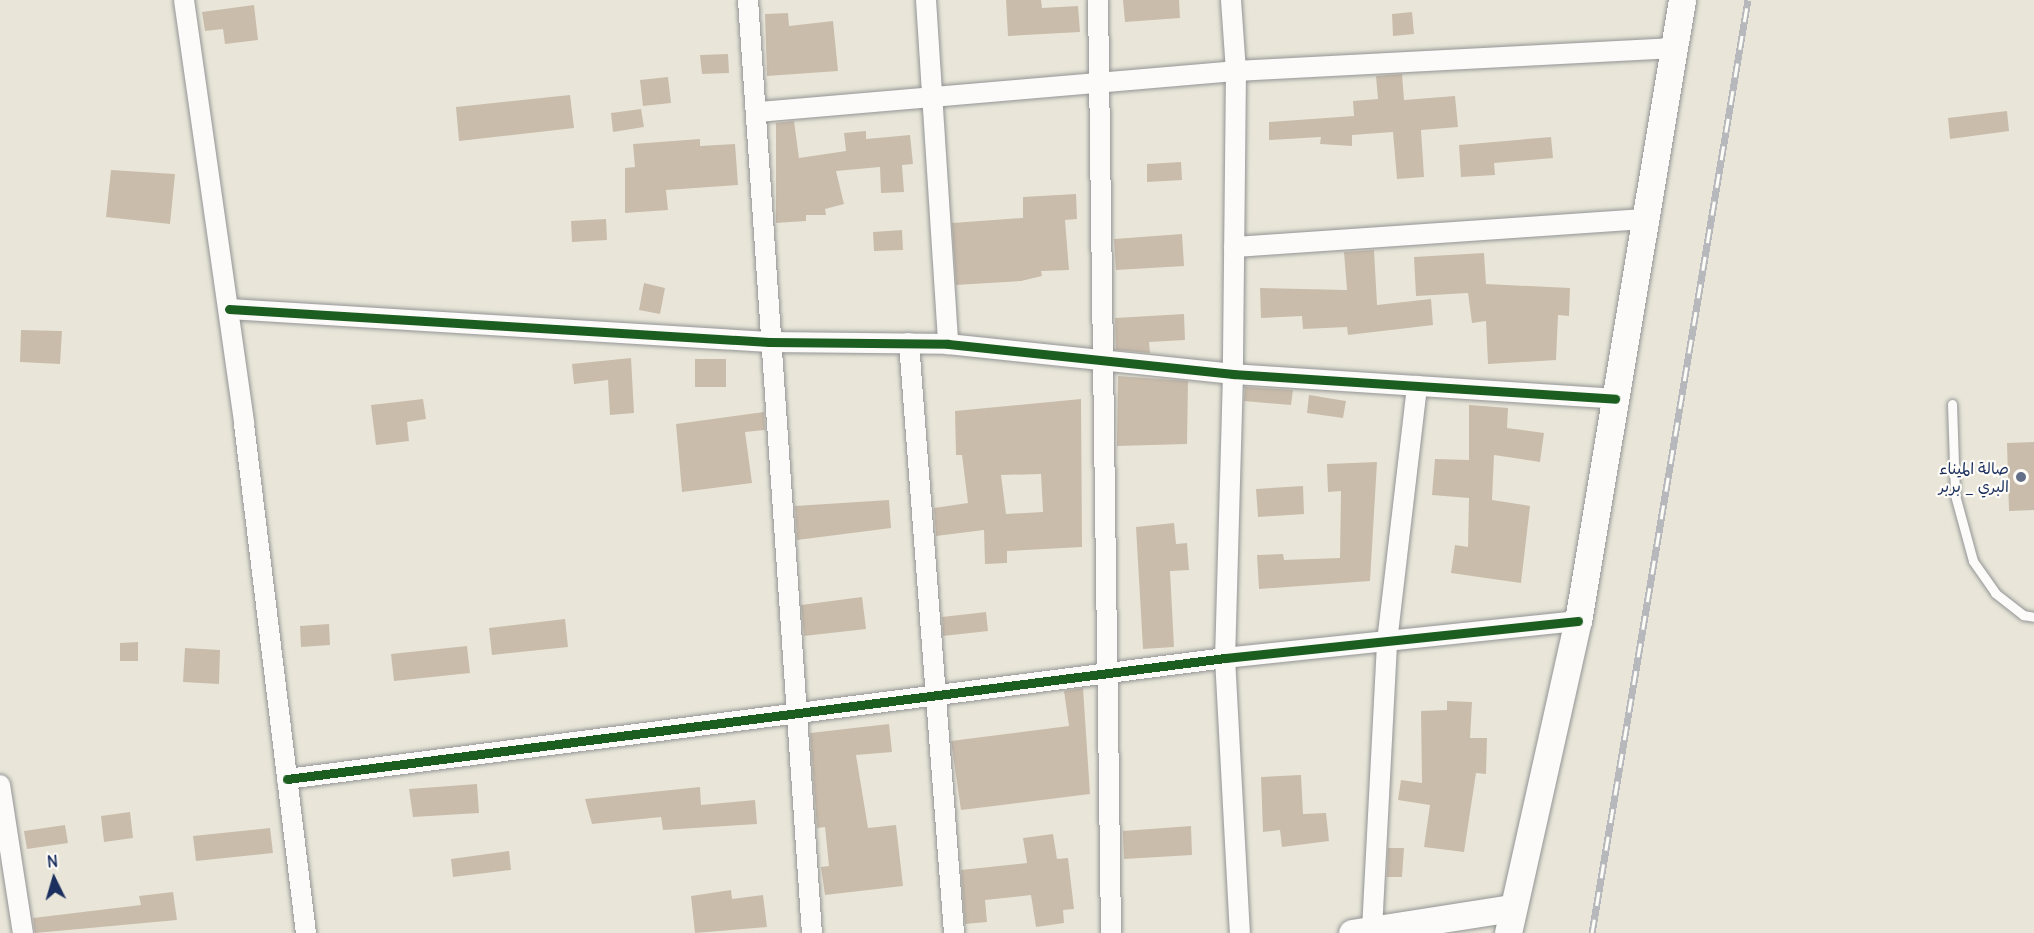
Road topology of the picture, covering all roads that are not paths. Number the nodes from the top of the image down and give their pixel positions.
1 (184, 0) edge
2 (748, 0) edge
3 (926, 0) edge
4 (1098, 0) edge
5 (1231, 0) edge
6 (1682, 0) edge
7 (1674, 48) junction
8 (1236, 71) junction
9 (1103, 85) junction
10 (934, 93) junction
11 (758, 112) junction
12 (1645, 219) junction
13 (1234, 247) junction
14 (228, 309) junction
15 (769, 342) junction
16 (909, 344) junction
17 (948, 344) junction
18 (1105, 361) junction
19 (1233, 374) junction
20 (1417, 386) junction
21 (1615, 399) junction
22 (1952, 404) dead end
23 (2034, 617) edge
24 (1578, 621) junction
25 (1387, 642) junction
26 (1225, 658) junction
27 (1110, 674) junction
28 (932, 699) junction
29 (794, 714) junction
30 (287, 779) junction
31 (0, 785) edge
32 (1510, 920) edge
33 (1362, 931) edge
34 (23, 933) edge
35 (306, 933) edge
36 (812, 933) edge
37 (954, 933) edge
38 (1111, 933) edge
39 (1240, 933) edge

1 - 14 street
2 - 11 street
3 - 10 street
4 - 9 street
5 - 8 street
6 - 7 street
7 - 8 street
7 - 12 street
8 - 9 street
8 - 13 street
9 - 10 street
9 - 18 street
10 - 11 street
10 - 17 street
11 - 15 street
12 - 13 street
12 - 21 street
13 - 19 street
14 - 15 street
14 - 30 street
15 - 16 street
15 - 29 street
16 - 17 street
16 - 28 street
17 - 18 street
18 - 19 street
18 - 27 street
19 - 20 street
19 - 26 street
20 - 21 street
20 - 25 street
21 - 24 street
22 - 23 lane
24 - 25 street
24 - 32 street
25 - 26 street
25 - 33 street
26 - 27 street
26 - 39 street
27 - 28 street
27 - 38 street
28 - 29 street
28 - 37 street
29 - 30 street
29 - 36 street
30 - 35 street
31 - 34 street
32 - 33 street

